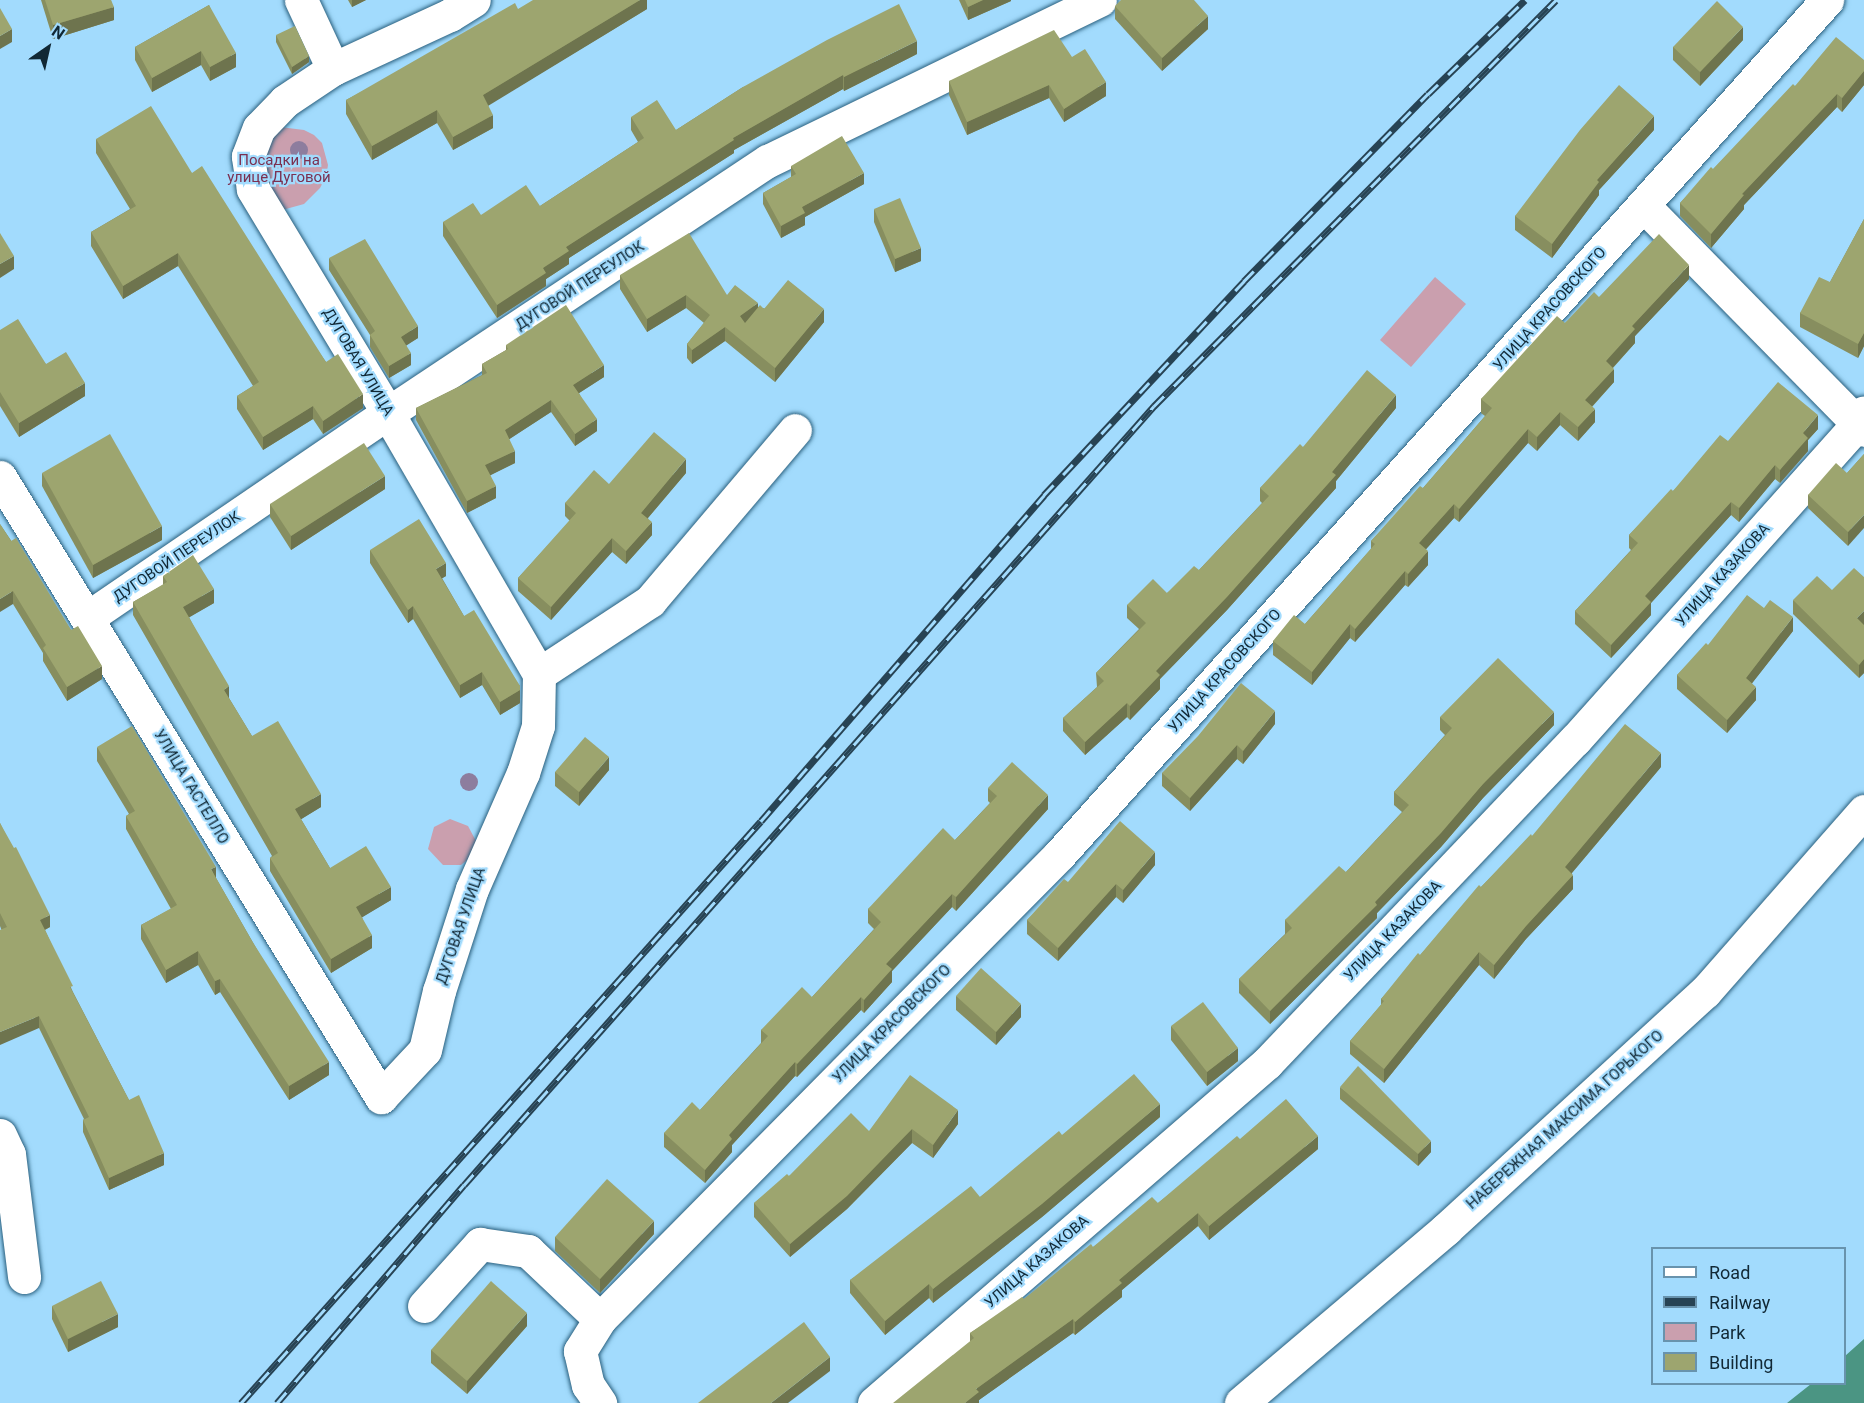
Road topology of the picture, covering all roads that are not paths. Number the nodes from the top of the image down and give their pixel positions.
1 (301, 0) edge
2 (474, 0) edge
3 (1100, 0) edge
4 (1827, 0) edge
5 (333, 69) junction
6 (1643, 205) junction
7 (388, 413) junction
8 (1862, 422) edge
9 (795, 430) dead end
10 (0, 477) edge
11 (87, 618) junction
12 (539, 674) junction
13 (1864, 811) edge
14 (381, 1097) joint
15 (0, 1135) edge
16 (24, 1277) dead end
17 (424, 1306) dead end
18 (600, 1319) junction
19 (600, 1403) edge
20 (873, 1403) edge
21 (1241, 1403) edge

1 - 5 street
2 - 5 street, ДУГОВАЯ УЛИЦА
3 - 7 street, ДУГОВОЙ ПЕРЕУЛОК
4 - 6 street, УЛИЦА КРАСОВСКОГО
5 - 7 street, ДУГОВАЯ УЛИЦА
6 - 8 street
6 - 18 street, УЛИЦА КРАСОВСКОГО
7 - 11 street, ДУГОВОЙ ПЕРЕУЛОК
7 - 12 street, ДУГОВАЯ УЛИЦА
8 - 20 street, УЛИЦА КАЗАКОВА
9 - 12 street
10 - 11 street, УЛИЦА ГАСТЕЛЛО
11 - 14 street, УЛИЦА ГАСТЕЛЛО
12 - 14 street, ДУГОВАЯ УЛИЦА
13 - 21 street, НАБЕРЕЖНАЯ МАКСИМА ГОРЬКОГО
15 - 16 street
17 - 18 street
18 - 19 street, УЛИЦА КРАСОВСКОГО

